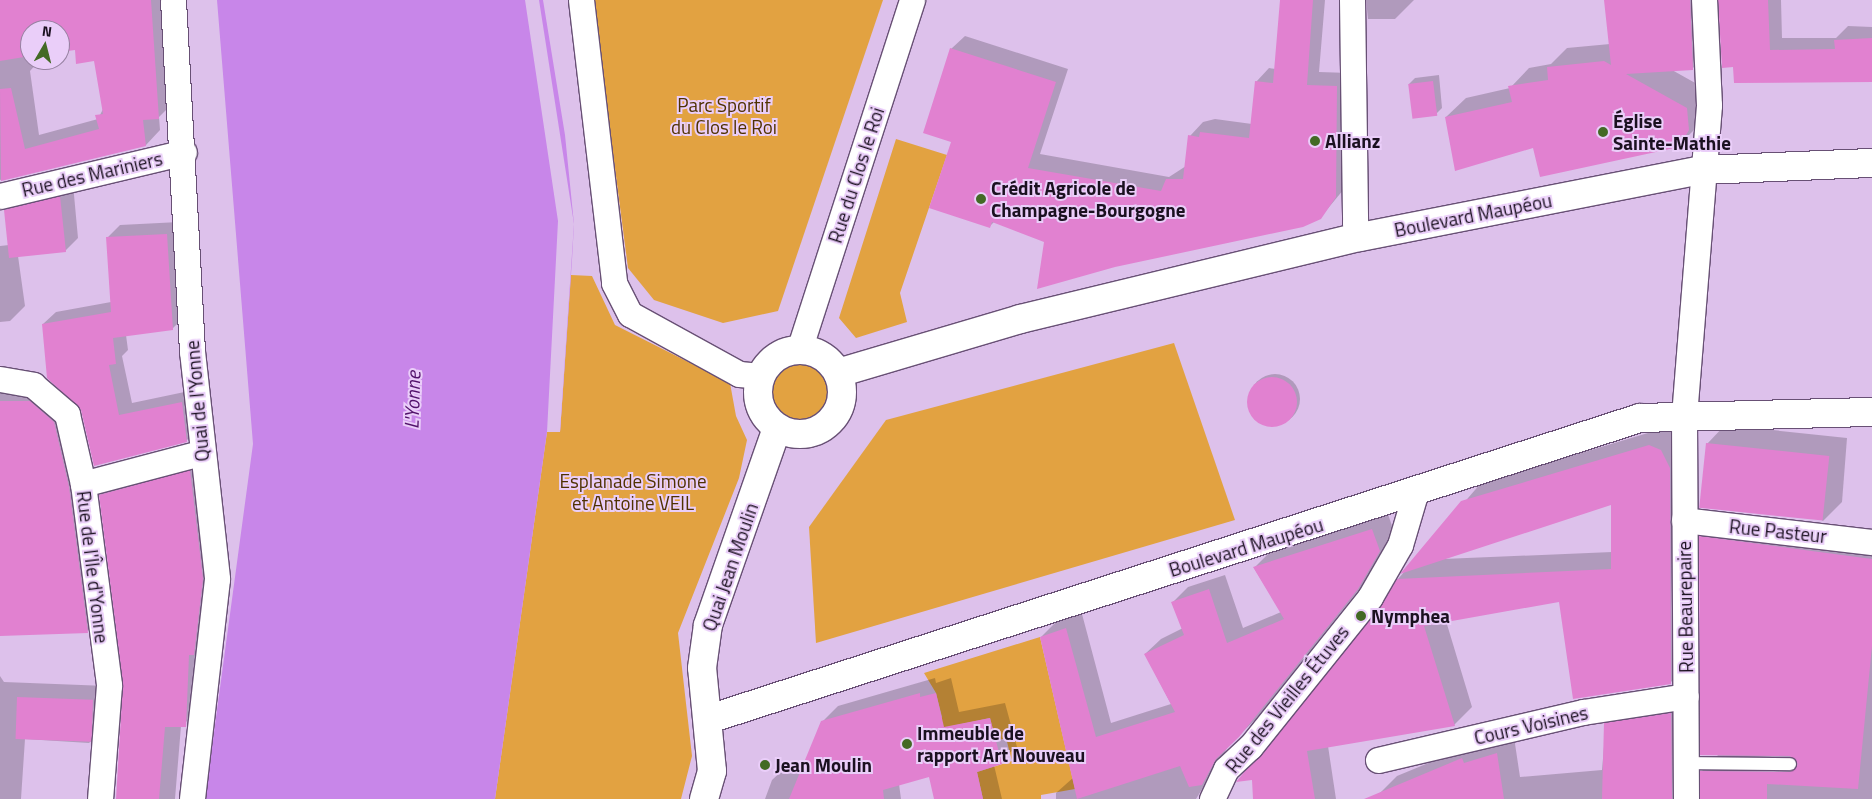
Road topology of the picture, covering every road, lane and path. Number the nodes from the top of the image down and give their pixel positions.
1 (173, 0) edge
2 (581, 0) edge
3 (912, 0) edge
4 (1352, 0) edge
5 (1704, 0) edge
6 (184, 152) junction
7 (1872, 164) edge
8 (1703, 170) junction
9 (0, 196) edge
10 (1360, 237) junction
11 (799, 350) junction
12 (838, 373) junction
13 (761, 376) junction
14 (0, 379) edge
15 (1872, 412) edge
16 (1684, 416) junction
17 (778, 428) junction
18 (200, 453) junction
19 (83, 484) junction
20 (1415, 494) junction
21 (1684, 520) junction
22 (1872, 542) edge
23 (1686, 696) junction
24 (709, 719) junction
25 (1378, 760) dead end
26 (1687, 763) junction
27 (1790, 764) dead end
28 (100, 799) edge
29 (192, 799) edge
30 (704, 799) edge
31 (1212, 799) edge
32 (1686, 799) edge

1 - 6 street, Quai de l'Yonne
2 - 13 street
3 - 11 street, Rue du Clos le Roi
4 - 10 street
5 - 8 street, Rue Beaurepaire
6 - 9 street, Rue des Mariniers
6 - 18 street, Quai de l'Yonne
7 - 8 main road, Boulevard Maupéou
8 - 10 main road, Boulevard Maupéou
8 - 16 street, Rue Beaurepaire
10 - 12 main road, Boulevard Maupéou
11 - 12 main road
11 - 13 main road
12 - 17 main road
13 - 17 main road
14 - 19 street, Rue de l'Île d'Yonne
15 - 16 main road, Boulevard Maupéou
16 - 20 main road, Boulevard Maupéou
16 - 21 street, Rue Beaurepaire
17 - 24 main road, Quai Jean Moulin
18 - 19 street
18 - 29 street, Quai de l'Yonne
19 - 28 street, Rue de l'Île d'Yonne
20 - 24 main road, Boulevard Maupéou
20 - 31 street, Rue des Vieilles Étuves
21 - 22 street, Rue Pasteur
21 - 23 street, Rue Beaurepaire
23 - 25 street, Cours Voisines
23 - 26 street, Rue Beaurepaire
24 - 30 main road, Quai Jean Moulin
26 - 27 lane
26 - 32 street, Rue Beaurepaire

